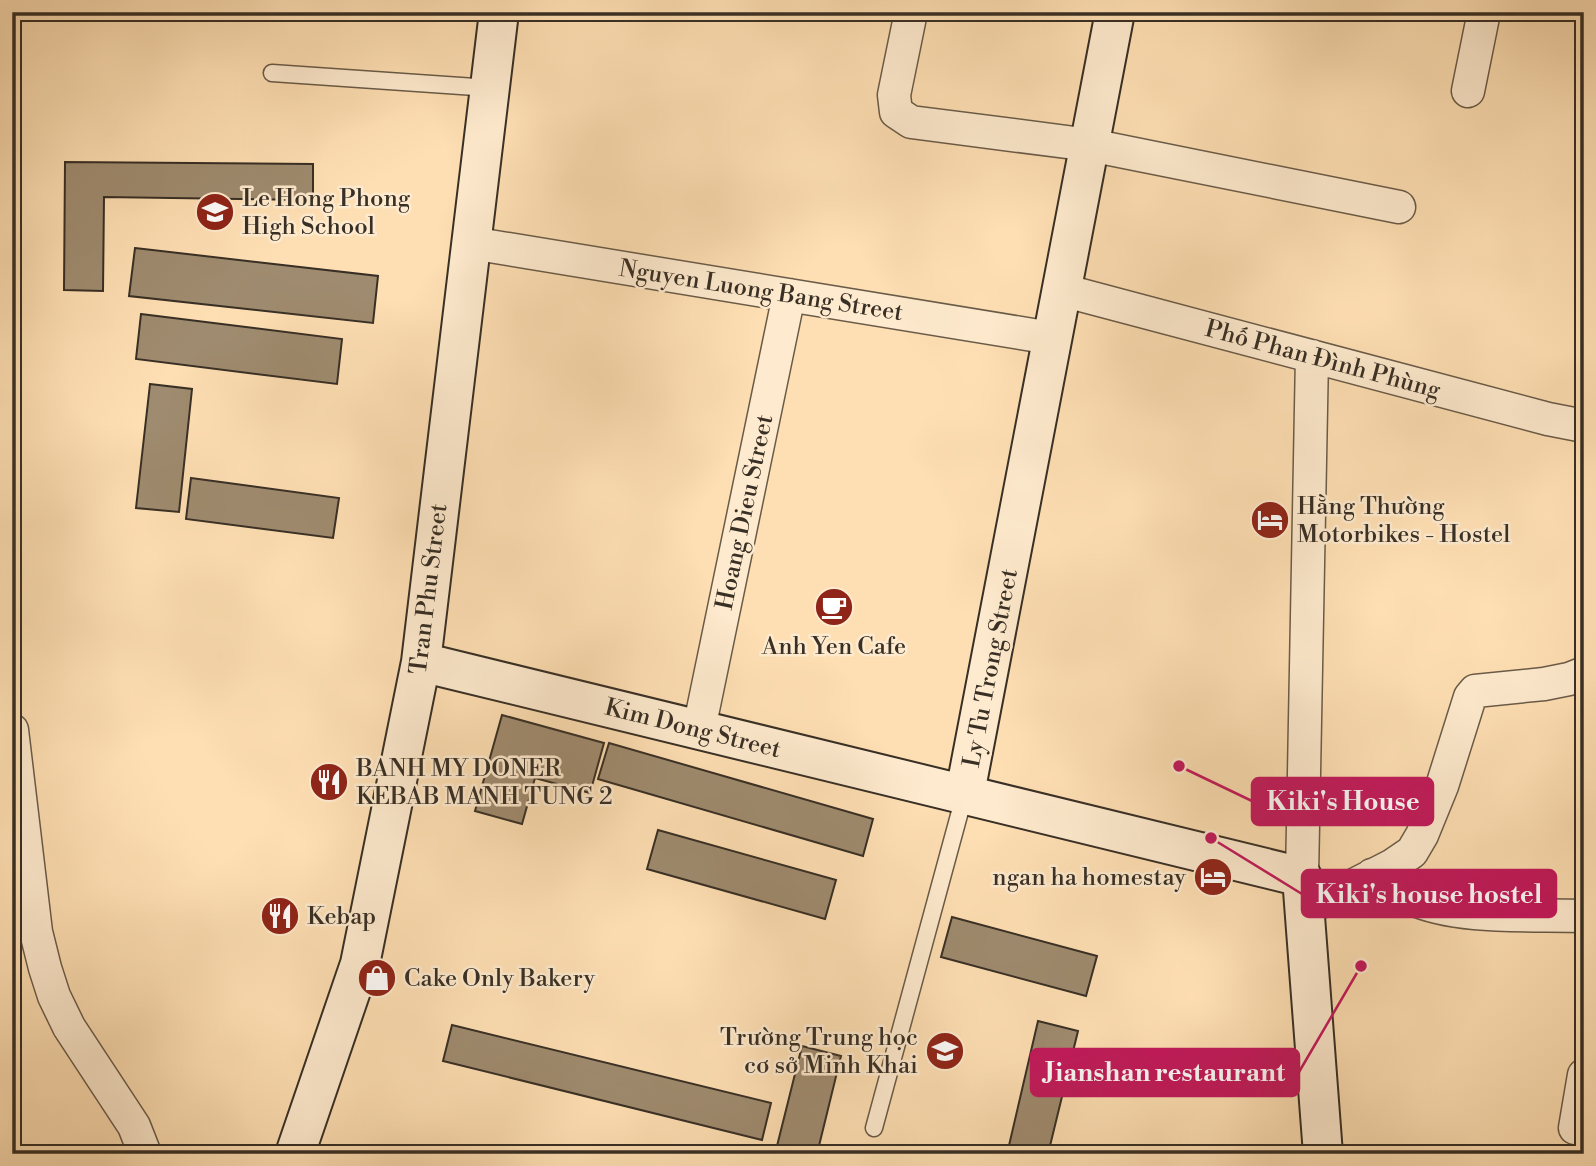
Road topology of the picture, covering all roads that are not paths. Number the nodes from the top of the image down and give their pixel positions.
1 (499, 12) edge
2 (911, 12) edge
3 (1115, 12) edge
4 (1484, 12) edge
5 (272, 73) dead end
6 (489, 88) junction
7 (1468, 91) dead end
8 (1090, 145) junction
9 (1399, 207) dead end
10 (471, 243) junction
11 (1062, 290) junction
12 (789, 295) junction
13 (1051, 338) junction
14 (1312, 356) junction
15 (1584, 426) edge
16 (421, 662) junction
17 (1584, 673) edge
18 (699, 729) junction
19 (12, 730) edge
20 (965, 793) junction
21 (1372, 875) junction
22 (1303, 893) junction
23 (1584, 916) edge
24 (1584, 1074) edge
25 (874, 1128) dead end
26 (1575, 1128) dead end
27 (145, 1154) edge
28 (295, 1154) edge
29 (1323, 1154) edge

1 - 6 street, Tran Phu Street
2 - 8 street
3 - 8 street, Ly Tu Trong Street
4 - 7 street
5 - 6 lane
6 - 10 street, Tran Phu Street
8 - 9 street
8 - 11 street, Ly Tu Trong Street
10 - 12 street, Nguyen Luong Bang Street
10 - 16 street, Tran Phu Street
11 - 13 street, Ly Tu Trong Street
11 - 14 street, Phố Phan Đình Phùng
12 - 13 street, Nguyen Luong Bang Street
12 - 18 street, Hoang Dieu Street
13 - 20 street, Ly Tu Trong Street
14 - 15 street, Phố Phan Đình Phùng
14 - 22 street
16 - 18 street, Kim Dong Street
16 - 28 street, Tran Phu Street
17 - 21 street
18 - 20 street, Kim Dong Street
19 - 27 street
20 - 22 street, Ly Tu Trong Street
20 - 25 lane
21 - 22 street
21 - 23 street
22 - 29 street
24 - 26 street

